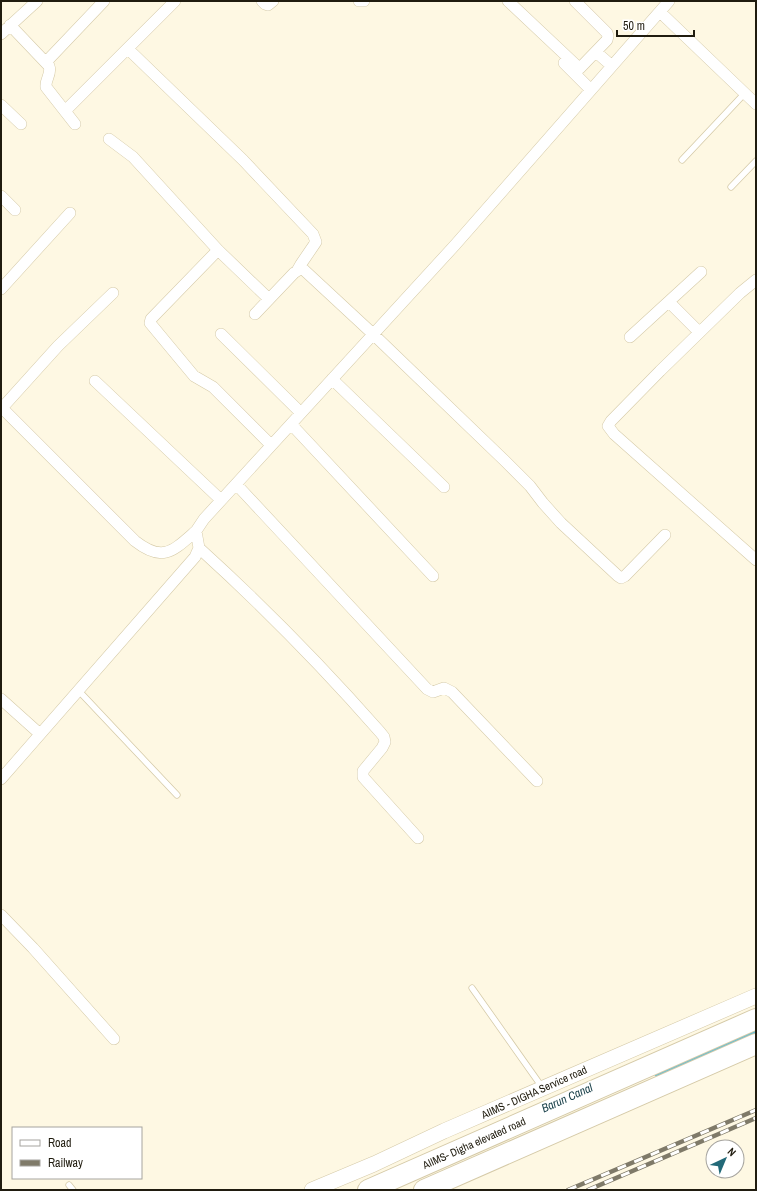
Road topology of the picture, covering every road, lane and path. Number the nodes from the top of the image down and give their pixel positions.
1 (37, 1) edge
2 (104, 1) edge
3 (176, 1) edge
4 (262, 1) edge
5 (273, 1) edge
6 (359, 1) edge
7 (364, 1) edge
8 (501, 1) edge
9 (508, 1) edge
10 (575, 1) edge
11 (670, 1) edge
12 (660, 12) junction
13 (10, 25) junction
14 (1, 34) edge
15 (128, 49) junction
16 (596, 52) junction
17 (46, 62) junction
18 (612, 66) junction
19 (591, 90) junction
20 (745, 93) junction
21 (756, 104) edge
22 (1, 105) edge
23 (65, 112) junction
24 (21, 124) dead end
25 (75, 124) dead end
26 (109, 139) dead end
27 (682, 160) dead end
28 (756, 161) edge
29 (731, 187) dead end
30 (1, 196) edge
31 (15, 210) dead end
32 (70, 213) dead end
33 (218, 250) junction
34 (297, 271) junction
35 (701, 272) dead end
36 (756, 280) edge
37 (1, 289) edge
38 (113, 292) dead end
39 (269, 299) junction
40 (668, 302) junction
41 (255, 314) dead end
42 (700, 332) junction
43 (221, 334) dead end
44 (373, 334) junction
45 (630, 338) dead end
46 (332, 379) junction
47 (95, 381) dead end
48 (1, 407) edge
49 (301, 413) junction
50 (291, 424) junction
51 (272, 445) junction
52 (236, 484) junction
53 (444, 487) dead end
54 (221, 500) junction
55 (196, 531) junction
56 (665, 535) dead end
57 (199, 548) junction
58 (756, 560) edge
59 (433, 576) dead end
60 (78, 690) junction
61 (1, 699) edge
62 (40, 734) junction
63 (1, 779) edge
64 (537, 781) dead end
65 (177, 795) dead end
66 (418, 838) dead end
67 (1, 915) edge
68 (472, 988) dead end
69 (756, 996) edge
70 (756, 1019) edge
71 (114, 1039) dead end
72 (756, 1044) edge
73 (543, 1088) junction
74 (312, 1190) edge
75 (368, 1190) edge
76 (424, 1190) edge

1 - 13 street
2 - 17 street
3 - 15 street
4 - 5 street
6 - 7 street
8 - 19 street
9 - 16 street
10 - 16 street
11 - 12 street
12 - 18 street
12 - 20 street
13 - 14 street
13 - 17 street
15 - 23 street
15 - 34 street
16 - 18 street
17 - 23 street
18 - 19 street
19 - 44 street
20 - 21 street
20 - 27 lane
22 - 24 street
23 - 25 street
26 - 33 street
28 - 29 lane
30 - 31 street
32 - 37 street
33 - 39 street
33 - 51 street
34 - 39 street
34 - 44 street
35 - 40 street
36 - 42 street
38 - 48 street
39 - 41 street
40 - 42 street
40 - 45 street
42 - 58 street
43 - 49 street
44 - 46 street
44 - 56 street
46 - 49 street
46 - 53 street
47 - 54 street
48 - 55 street
49 - 50 street
50 - 51 street
50 - 59 street
51 - 52 street
52 - 54 street
52 - 64 street
54 - 55 street
55 - 57 street
57 - 60 street
57 - 66 street
60 - 62 street
60 - 65 lane
61 - 62 street
62 - 63 street
67 - 71 street
68 - 73 lane
69 - 73 main road, AIIMS - DIGHA Service road
70 - 75 highway, AIIMS- Digha elevated road
72 - 76 highway, AIIMS- Digha elevated road
73 - 74 main road, AIIMS - DIGHA Service road

